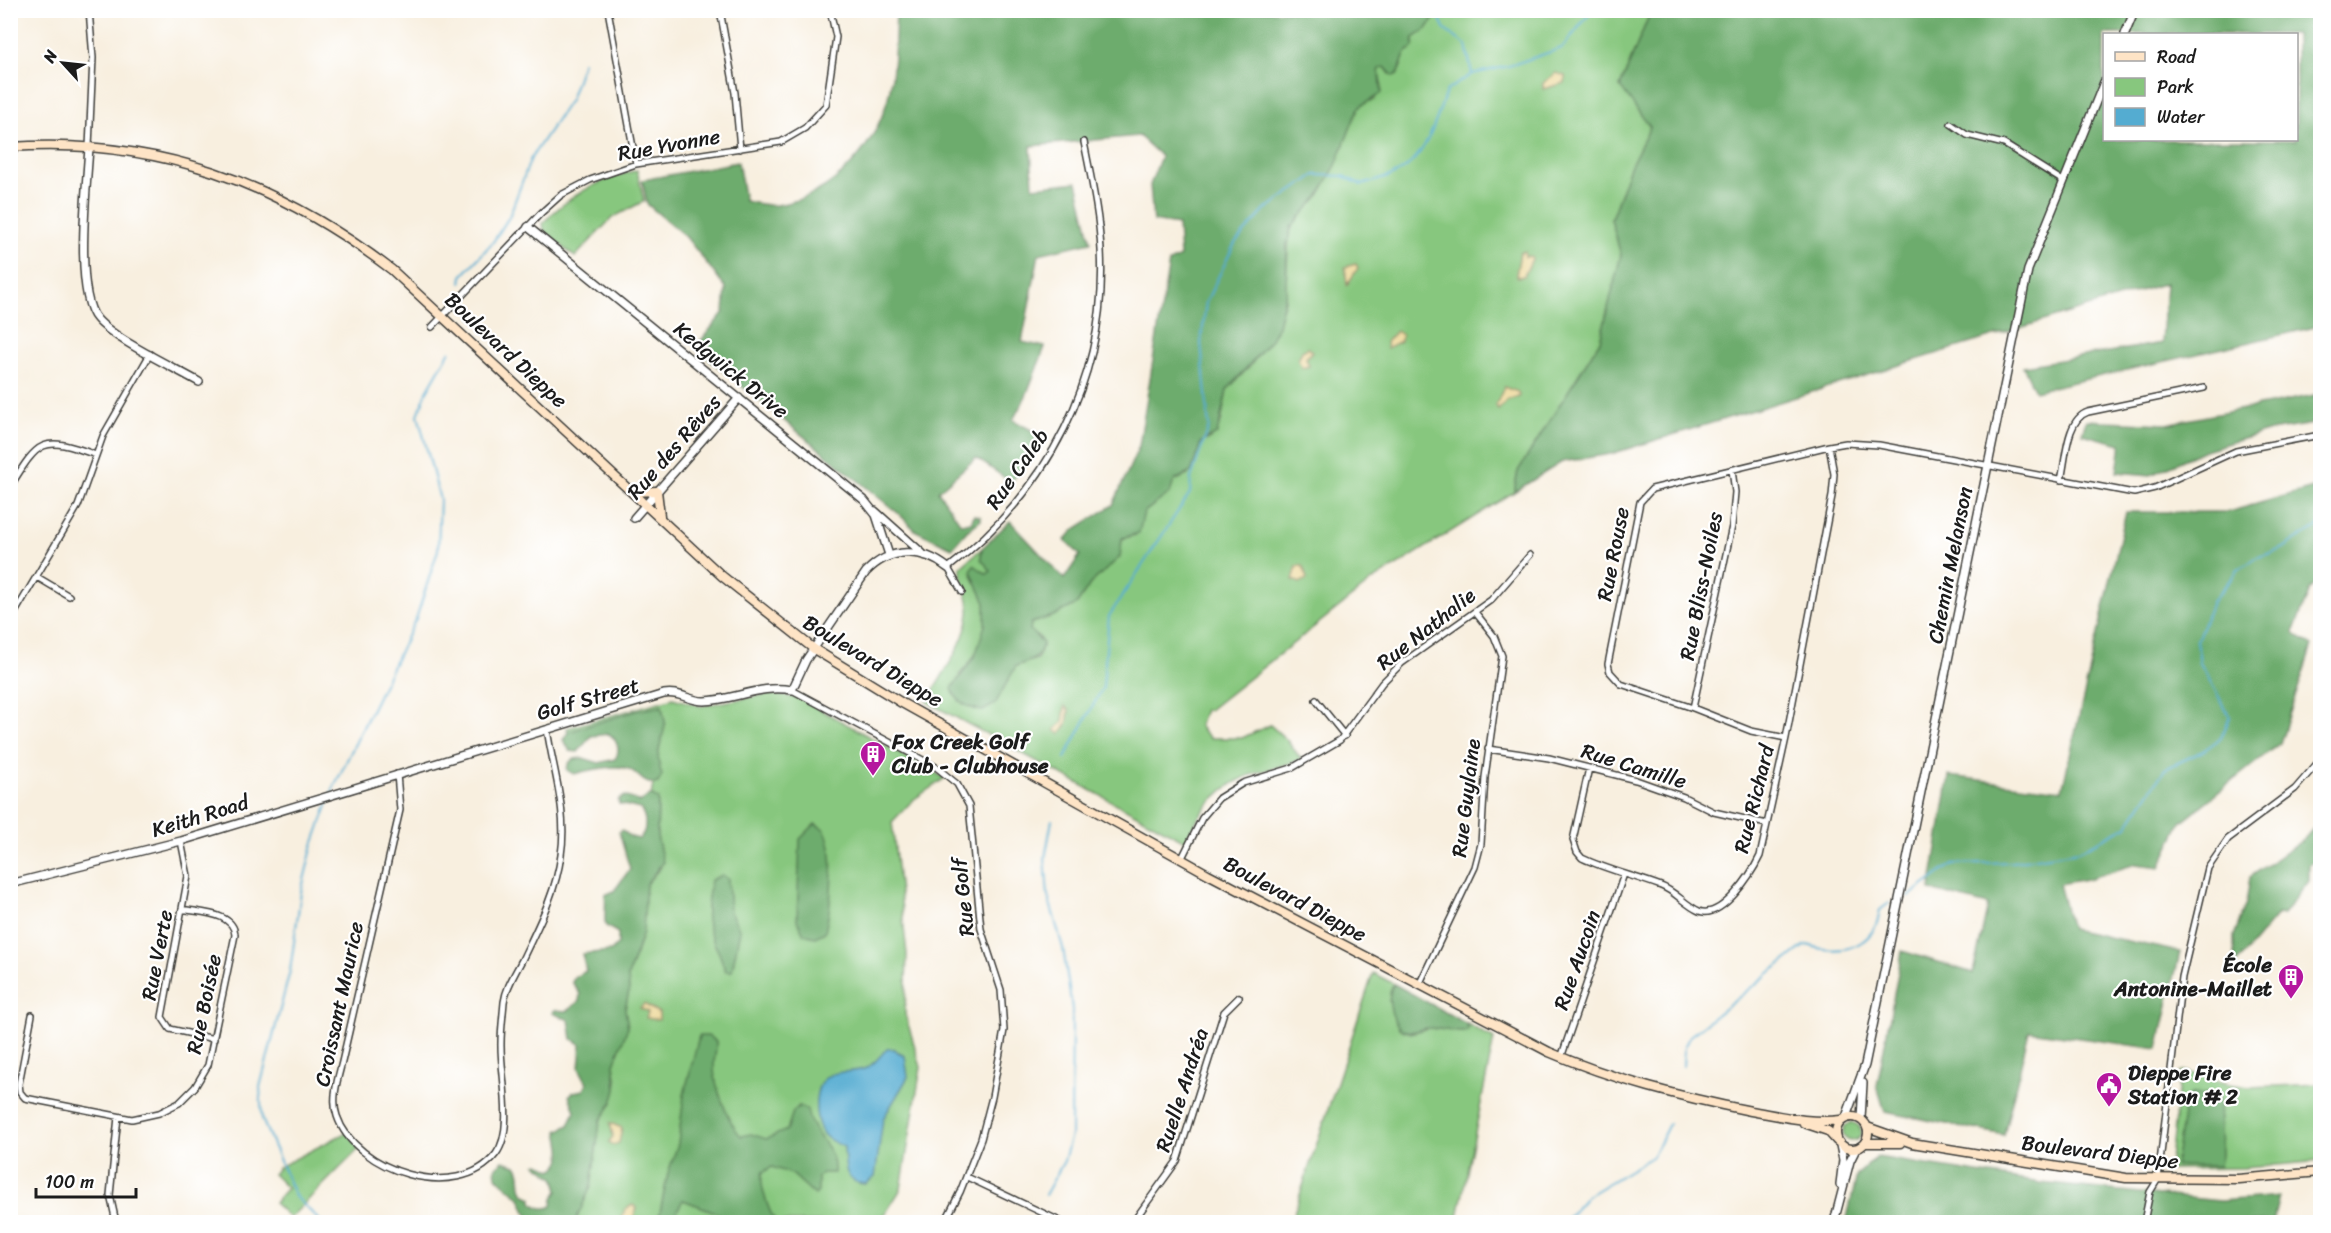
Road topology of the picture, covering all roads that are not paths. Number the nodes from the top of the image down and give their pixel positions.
1 (89, 10) edge
2 (608, 10) edge
3 (720, 10) edge
4 (830, 10) edge
5 (2135, 10) edge
6 (2125, 33) edge
7 (2103, 84) edge
8 (1951, 124) dead end
9 (1084, 142) dead end
10 (10, 147) edge
11 (89, 147) junction
12 (740, 149) junction
13 (636, 164) junction
14 (2063, 181) junction
15 (528, 227) junction
16 (442, 315) junction
17 (432, 327) dead end
18 (150, 354) junction
19 (199, 382) dead end
20 (2204, 388) dead end
21 (739, 398) junction
22 (2320, 435) edge
23 (1829, 446) junction
24 (96, 455) junction
25 (1986, 465) junction
26 (1732, 470) junction
27 (2061, 480) junction
28 (10, 487) edge
29 (657, 491) junction
30 (634, 492) junction
31 (646, 504) junction
32 (873, 509) junction
33 (660, 517) junction
34 (634, 518) dead end
35 (922, 554) junction
36 (890, 555) junction
37 (1530, 555) dead end
38 (948, 568) junction
39 (38, 577) junction
40 (962, 592) dead end
41 (69, 596) dead end
42 (1475, 612) junction
43 (10, 621) edge
44 (814, 649) junction
45 (792, 690) junction
46 (1316, 700) dead end
47 (1693, 708) junction
48 (547, 729) junction
49 (1344, 736) junction
50 (1786, 738) junction
51 (1488, 748) junction
52 (2320, 760) edge
53 (1589, 768) junction
54 (397, 774) junction
55 (1767, 824) junction
56 (181, 841) junction
57 (1182, 858) junction
58 (1624, 874) junction
59 (10, 884) edge
60 (182, 909) junction
61 (1419, 986) junction
62 (1239, 996) dead end
63 (32, 1015) dead end
64 (214, 1039) junction
65 (1561, 1058) junction
66 (1865, 1065) junction
67 (118, 1117) junction
68 (1792, 1119) junction
69 (1844, 1119) junction
70 (1861, 1119) junction
71 (1867, 1128) junction
72 (1839, 1143) junction
73 (1865, 1143) junction
74 (1912, 1143) junction
75 (1856, 1149) junction
76 (2320, 1172) edge
77 (967, 1178) junction
78 (2158, 1179) junction
79 (1838, 1204) junction
80 (116, 1222) edge
81 (945, 1222) edge
82 (1062, 1222) edge
83 (1133, 1222) edge
84 (1834, 1222) edge
85 (2144, 1222) edge

1 - 11 street
2 - 13 street
3 - 12 street
4 - 12 street, Rue Yvonne
5 - 6 street
7 - 14 street, Chemin Melanson
8 - 14 street
9 - 38 street, Rue Caleb
10 - 11 main road, Boulevard Dieppe
11 - 16 main road, Boulevard Dieppe
11 - 18 street
12 - 13 street, Rue Yvonne
13 - 15 street, Rue Yvonne
14 - 25 street, Chemin Melanson
15 - 16 street, Rue Yvonne
15 - 21 street, Kedgwick Drive
16 - 17 street, Rue Yvonne
16 - 30 main road, Boulevard Dieppe
18 - 19 street
18 - 24 street
20 - 27 street
21 - 29 street, Rue des Rêves
21 - 32 street, Kedgwick Drive
22 - 27 street, Rue Rouse
23 - 25 street, Rue Rouse
23 - 26 street, Rue Rouse
23 - 50 street, Rue Richard
24 - 28 street
24 - 39 street
25 - 27 street, Rue Rouse
25 - 66 street, Chemin Melanson
26 - 47 street, Rue Bliss-Noiles
26 - 47 street, Rue Rouse
29 - 30 main road
29 - 31 street, Rue des Rêves
29 - 33 main road
30 - 31 main road, Boulevard Dieppe
31 - 33 main road, Boulevard Dieppe
31 - 34 street, Rue des Rêves
32 - 35 street, Kedgwick Drive
32 - 36 street
33 - 44 main road, Boulevard Dieppe
35 - 36 street
35 - 38 street
36 - 44 street
37 - 42 street, Rue Nathalie
38 - 40 street
39 - 41 street
39 - 43 street
42 - 49 street, Rue Nathalie
42 - 51 street, Rue Guylaine
44 - 45 street
44 - 57 main road, Boulevard Dieppe
45 - 48 street, Golf Street
45 - 77 street, Rue Golf
46 - 49 street
47 - 50 street, Rue Rouse
48 - 54 street, Golf Street
48 - 54 street, Croissant Maurice
49 - 57 street, Rue Nathalie
50 - 55 street, Rue Richard
51 - 53 street, Rue Camille
51 - 61 street, Rue Guylaine
52 - 78 street
53 - 55 street, Rue Camille
53 - 58 street, Rue Richard
54 - 56 street, Keith Road
55 - 58 street, Rue Richard
56 - 59 street, Keith Road
56 - 60 street, Rue Verte
57 - 61 main road, Boulevard Dieppe
58 - 65 street, Rue Aucoin
60 - 64 street, Rue Verte
60 - 64 street, Rue Boisée
61 - 65 main road, Boulevard Dieppe
62 - 83 street, Ruelle Andréa
63 - 67 street, Rue Boisée
64 - 67 street, Rue Boisée
65 - 68 main road, Boulevard Dieppe
66 - 69 street
66 - 70 street
67 - 80 street
68 - 69 main road
68 - 72 main road
69 - 70 main road
69 - 72 main road
70 - 71 main road
71 - 73 main road
71 - 74 main road
72 - 75 main road
72 - 79 street
73 - 74 main road
73 - 75 main road
74 - 78 main road, Boulevard Dieppe
75 - 79 street
76 - 78 main road, Boulevard Dieppe
77 - 81 street, Rue Golf
77 - 82 street
78 - 85 street
79 - 84 street

